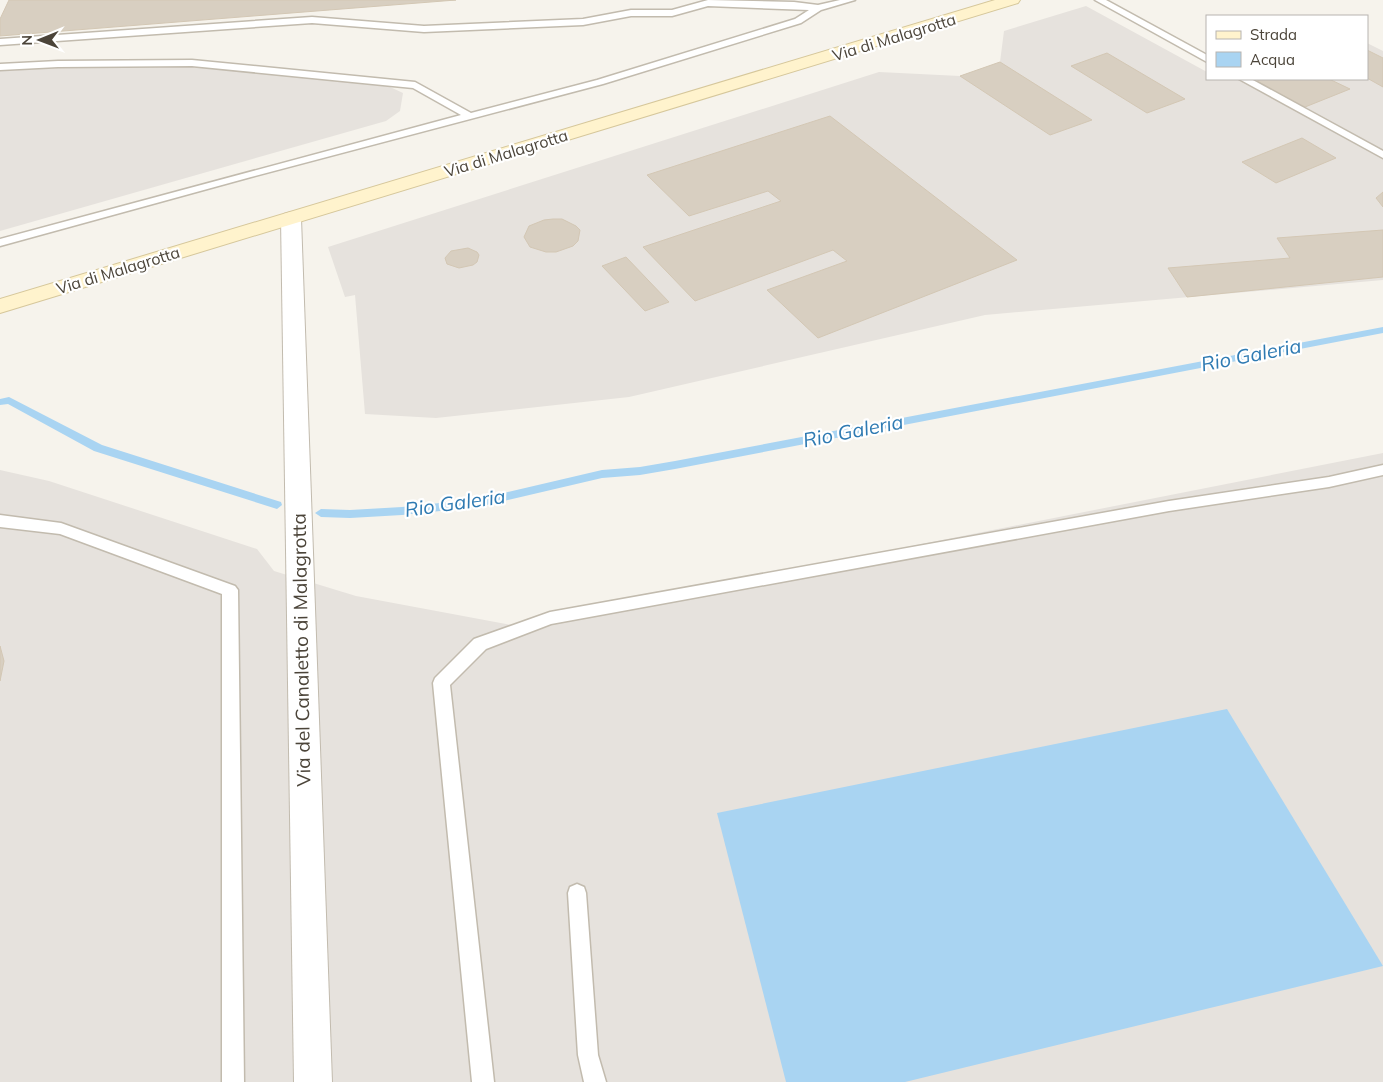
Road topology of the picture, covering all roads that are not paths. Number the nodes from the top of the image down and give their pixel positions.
1 (851, 0) edge
2 (1012, 0) edge
3 (1099, 0) edge
4 (705, 2) edge
5 (627, 4) dead end
6 (818, 8) junction
7 (631, 13) junction
8 (0, 42) edge
9 (1206, 58) edge
10 (0, 67) edge
11 (1246, 80) edge
12 (471, 117) junction
13 (1383, 155) edge
14 (292, 218) junction
15 (0, 243) edge
16 (0, 306) edge
17 (1383, 470) edge
18 (0, 521) edge
19 (578, 893) dead end
20 (233, 1082) edge
21 (312, 1082) edge
22 (483, 1082) edge
23 (595, 1082) edge

1 - 6 lane
2 - 14 main road, Via di Malagrotta
3 - 9 lane
4 - 6 lane
4 - 7 lane
5 - 7 lane
6 - 12 lane
7 - 8 lane
10 - 12 lane
11 - 13 lane
12 - 15 lane
14 - 16 main road, Via di Malagrotta
14 - 21 street, Via del Canaletto di Malagrotta
17 - 22 lane
18 - 20 lane
19 - 23 lane

